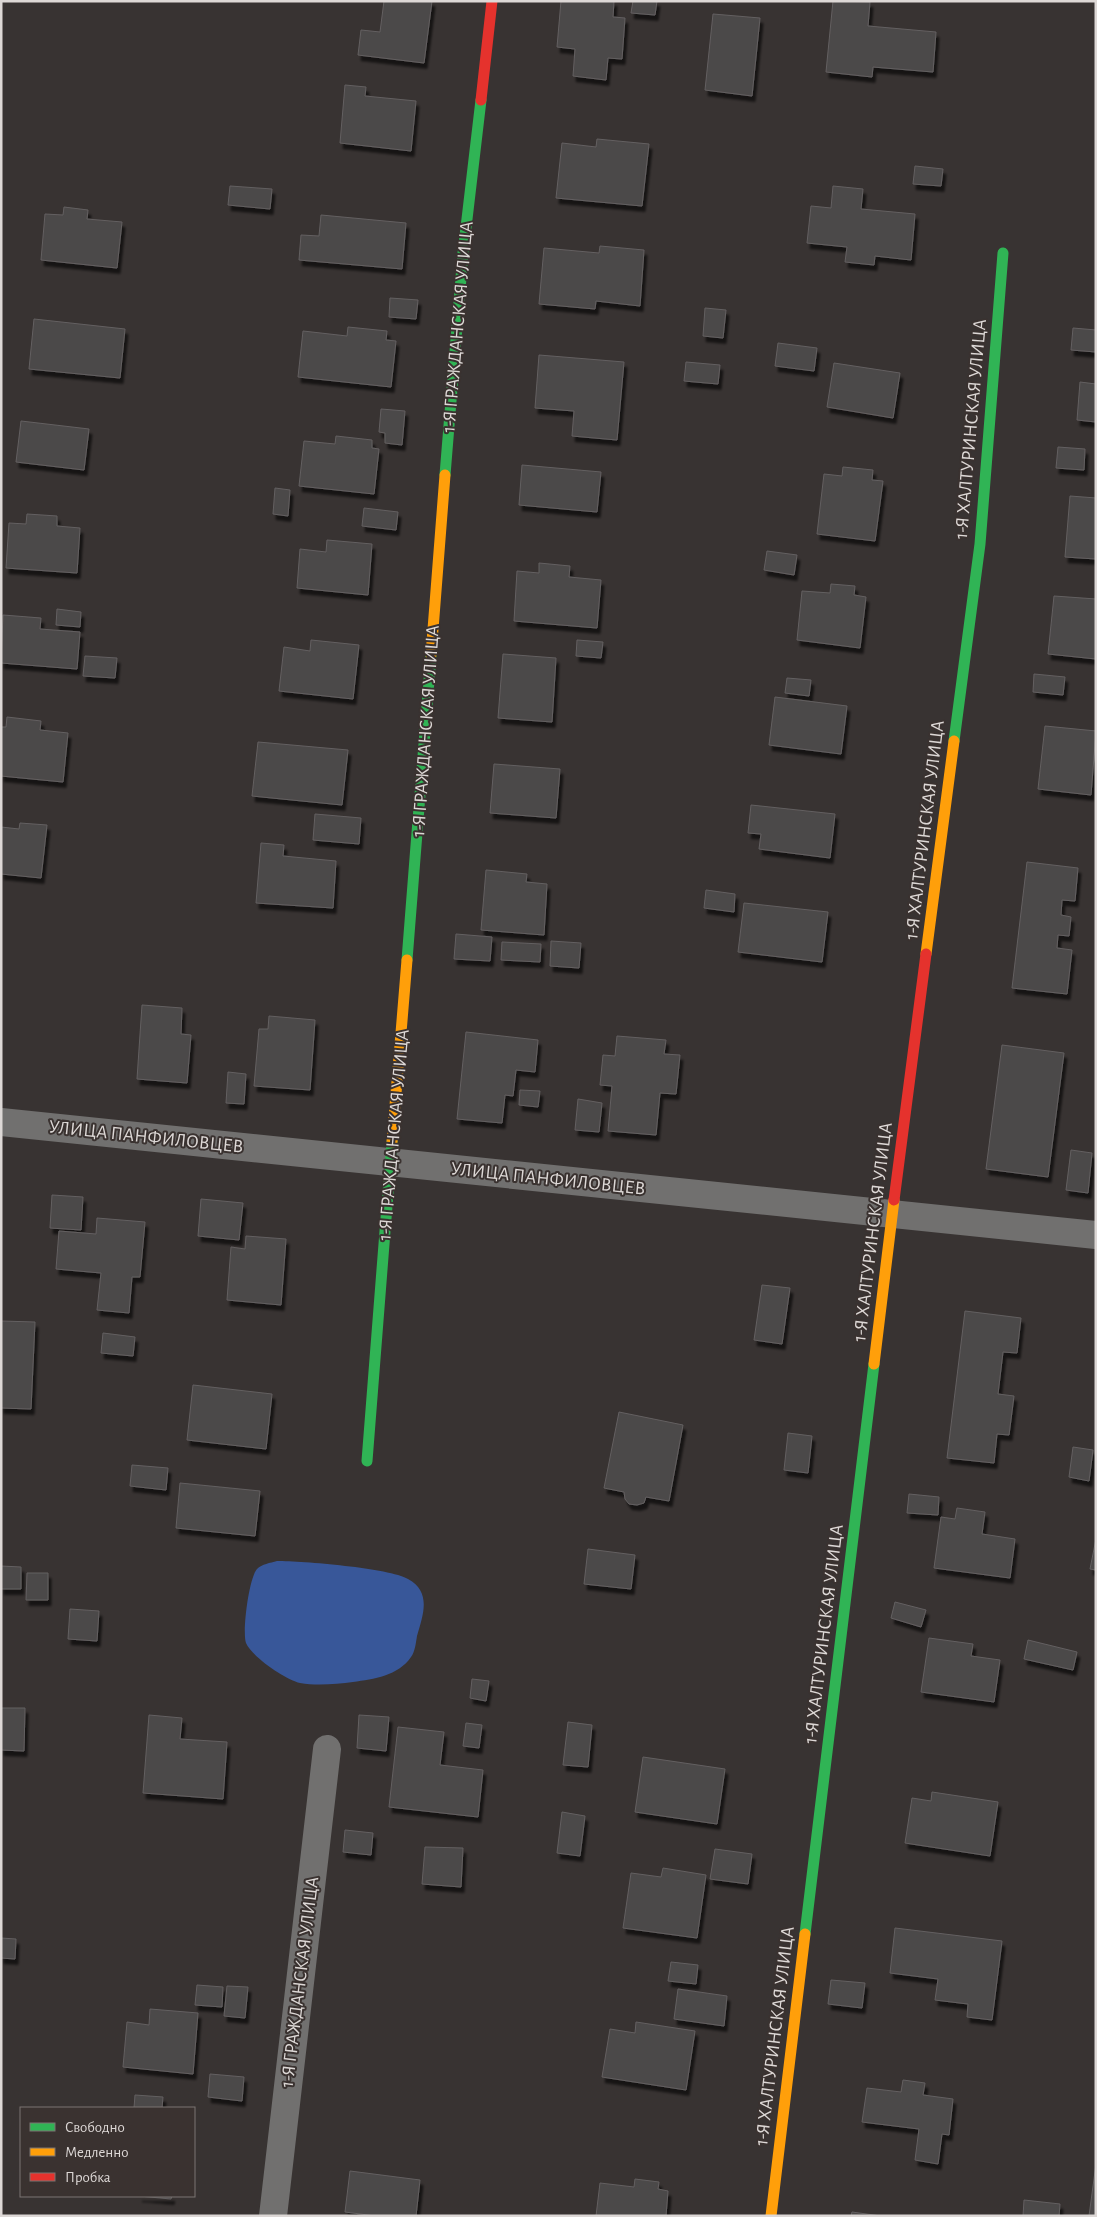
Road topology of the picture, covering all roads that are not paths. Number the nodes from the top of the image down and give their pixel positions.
1 (492, 1) edge
2 (1003, 252) dead end
3 (1, 1122) edge
4 (392, 1162) junction
5 (892, 1214) junction
6 (1096, 1235) edge
7 (367, 1461) dead end
8 (327, 1749) dead end
9 (273, 2216) edge
10 (771, 2216) edge

1 - 4 street, 1-Я ГРАЖДАНСКАЯ УЛИЦА
2 - 5 street, 1-Я ХАЛТУРИНСКАЯ УЛИЦА
3 - 4 street, УЛИЦА ПАНФИЛОВЦЕВ
4 - 5 street, УЛИЦА ПАНФИЛОВЦЕВ
4 - 7 street, 1-Я ГРАЖДАНСКАЯ УЛИЦА
5 - 6 street, УЛИЦА ПАНФИЛОВЦЕВ
5 - 10 street, 1-Я ХАЛТУРИНСКАЯ УЛИЦА
8 - 9 street, 1-Я ГРАЖДАНСКАЯ УЛИЦА

